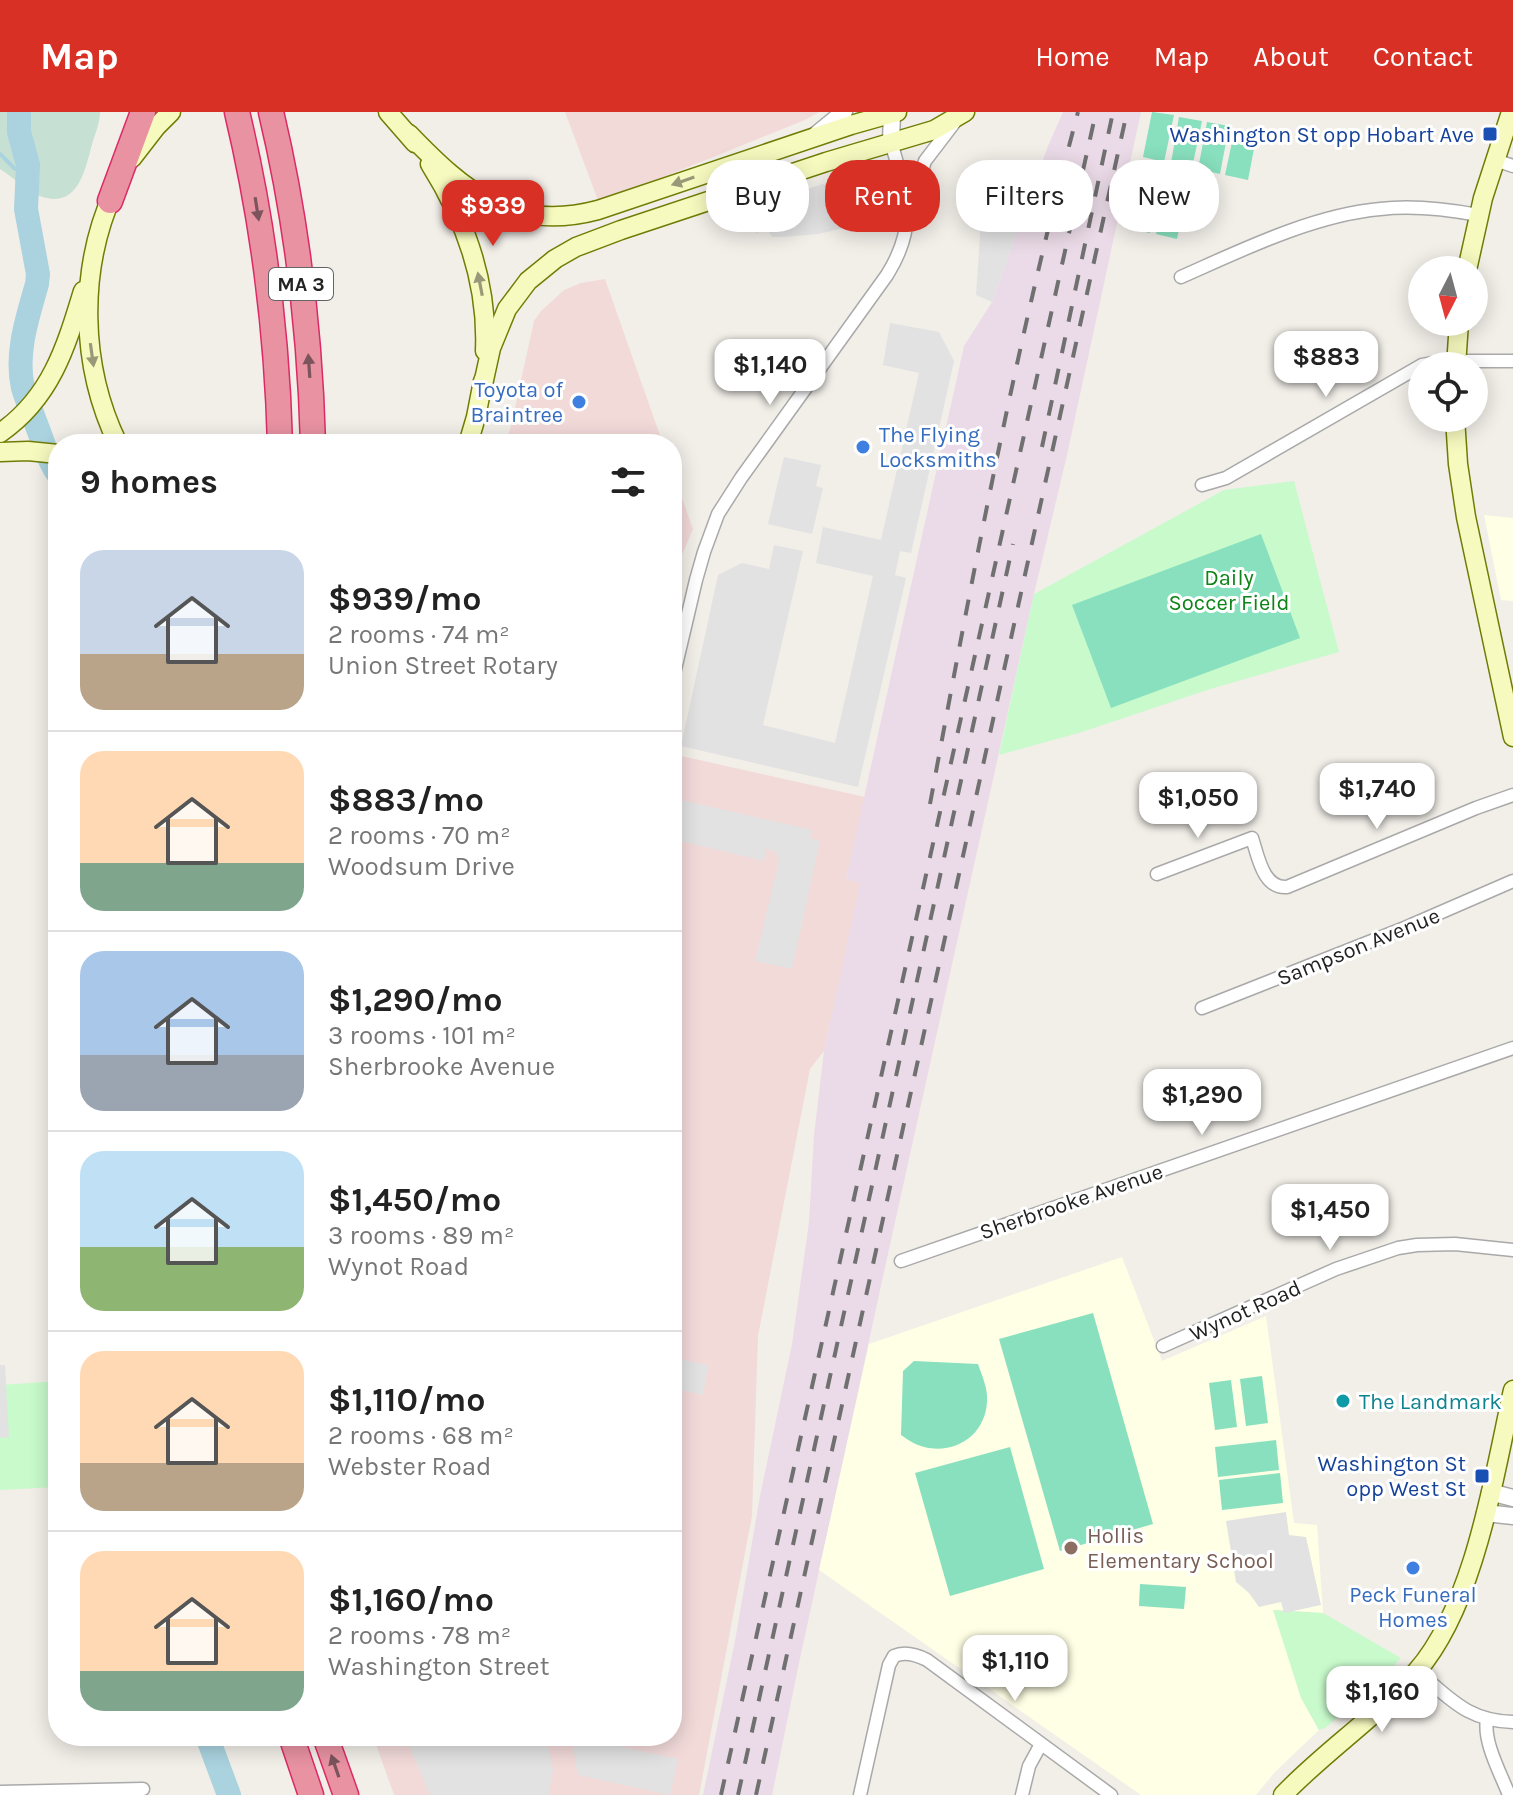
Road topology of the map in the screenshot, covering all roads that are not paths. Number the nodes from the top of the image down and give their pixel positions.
1 (143, 112) edge
2 (171, 112) edge
3 (388, 112) edge
4 (844, 112) edge
5 (1511, 112) edge
6 (889, 113) edge
7 (962, 114) edge
8 (273, 119) edge
9 (240, 122) edge
10 (409, 134) junction
11 (810, 139) junction
12 (891, 142) junction
13 (896, 160) edge
14 (926, 160) edge
15 (1504, 163) edge
16 (110, 201) junction
17 (1478, 215) junction
18 (905, 232) edge
19 (94, 249) junction
20 (1470, 256) edge
21 (1181, 277) dead end
22 (1513, 361) edge
23 (1488, 362) edge
24 (1408, 373) edge
25 (482, 389) junction
26 (6, 429) edge
27 (1456, 432) edge
28 (114, 434) edge
29 (280, 434) edge
30 (312, 434) edge
31 (471, 434) edge
32 (8, 452) edge
33 (48, 454) edge
34 (1202, 485) dead end
35 (682, 640) edge
36 (1512, 729) edge
37 (1513, 795) edge
38 (1157, 874) dead end
39 (1513, 881) edge
40 (1202, 1008) dead end
41 (1513, 1048) edge
42 (1513, 1250) edge
43 (901, 1261) dead end
44 (1163, 1346) dead end
45 (1513, 1390) edge
46 (1490, 1492) junction
47 (1513, 1498) edge
48 (1485, 1513) junction
49 (1513, 1516) edge
50 (1417, 1671) junction
51 (1487, 1720) junction
52 (1513, 1722) edge
53 (1041, 1744) junction
54 (294, 1746) edge
55 (329, 1746) edge
56 (143, 1789) dead end
57 (1292, 1791) edge
58 (0, 1792) edge
59 (311, 1795) edge
60 (346, 1795) edge
61 (860, 1795) edge
62 (1022, 1795) edge
63 (1111, 1795) edge
64 (1509, 1795) edge

1 - 16 highway
2 - 16 main road
3 - 10 main road
4 - 11 street
5 - 15 main road
6 - 11 main road
6 - 12 street
7 - 12 main road
7 - 14 street
30 -> 8 highway, MA 3
9 -> 29 highway, MA 3
11 -> 10 main road
25 -> 10 main road
12 - 13 street
12 - 25 main road
15 - 17 main road
16 - 19 main road
17 - 20 main road
17 - 21 street
18 - 35 street
19 - 26 main road
19 -> 28 main road
22 - 23 street
24 - 34 street
25 - 31 main road
27 - 36 main road
32 - 33 main road
37 - 38 street
39 - 40 street, Sampson Avenue
41 - 43 street, Sherbrooke Avenue
42 - 44 street, Wynot Road
45 - 46 main road
46 - 47 street
46 - 48 main road
48 - 49 street
48 - 50 main road
50 - 51 street
50 - 57 main road
51 - 52 street
51 - 64 street
53 - 61 street
53 - 62 street
53 - 63 street
54 - 59 highway
60 -> 55 highway
56 - 58 street

